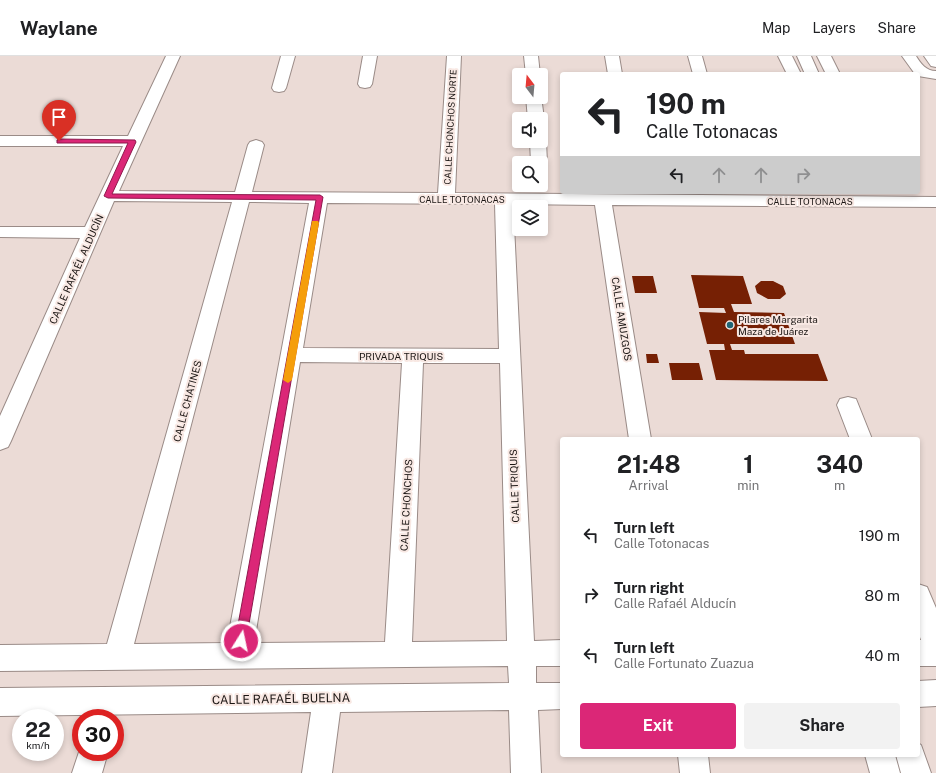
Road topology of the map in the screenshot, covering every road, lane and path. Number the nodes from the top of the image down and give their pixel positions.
1 (173, 56) edge
2 (288, 56) edge
3 (370, 56) edge
4 (454, 56) edge
5 (532, 56) edge
6 (612, 56) edge
7 (695, 56) edge
8 (785, 56) edge
9 (804, 56) edge
10 (824, 56) edge
11 (909, 56) edge
12 (931, 56) edge
13 (936, 63) edge
14 (533, 68) edge
15 (615, 72) edge
16 (699, 72) edge
17 (793, 72) edge
18 (811, 72) edge
19 (832, 72) edge
20 (936, 75) edge
21 (365, 84) dead end
22 (279, 88) dead end
23 (0, 141) edge
24 (133, 142) junction
25 (256, 145) dead end
26 (541, 192) edge
27 (108, 196) junction
28 (641, 196) edge
29 (741, 196) edge
30 (242, 197) junction
31 (320, 197) junction
32 (862, 197) edge
33 (446, 198) junction
34 (504, 199) junction
35 (603, 200) junction
36 (936, 202) edge
37 (0, 232) edge
38 (92, 233) junction
39 (292, 355) junction
40 (413, 356) junction
41 (509, 356) junction
42 (848, 405) dead end
43 (640, 437) edge
44 (860, 437) edge
45 (0, 440) edge
46 (920, 600) edge
47 (936, 644) edge
48 (520, 653) junction
49 (920, 653) edge
50 (936, 653) edge
51 (398, 654) junction
52 (560, 654) edge
53 (238, 656) junction
54 (118, 657) junction
55 (0, 658) edge
56 (936, 693) edge
57 (920, 694) edge
58 (522, 696) junction
59 (560, 696) edge
60 (327, 699) junction
61 (0, 702) edge
62 (91, 709) edge
63 (124, 709) edge
64 (694, 757) edge
65 (880, 757) edge
66 (912, 757) edge
67 (90, 761) edge
68 (87, 773) edge
69 (317, 773) edge
70 (526, 773) edge
71 (695, 773) edge
72 (884, 773) edge
73 (916, 773) edge

1 - 24 street, CALLE RAFAÉL ALDUCÍN
2 - 22 street
3 - 21 street
4 - 33 street, CALLE CHONCHOS NORTE
5 - 14 street
6 - 15 street
7 - 16 street
8 - 17 street
9 - 18 street
10 - 19 street
11 - 20 street
12 - 13 street
23 - 24 street
24 - 27 street, CALLE RAFAÉL ALDUCÍN
25 - 30 street, CALLE CHATINES
26 - 34 street, CALLE TOTONACAS
26 - 35 street, CALLE TOTONACAS
27 - 30 street, CALLE TOTONACAS
27 - 38 street, CALLE RAFAÉL ALDUCÍN
28 - 29 street, CALLE TOTONACAS
28 - 35 street, CALLE TOTONACAS
29 - 32 street, CALLE TOTONACAS
30 - 31 street, CALLE TOTONACAS
30 - 54 street, CALLE CHATINES
31 - 33 street, CALLE TOTONACAS
31 - 39 street
32 - 36 street, CALLE TOTONACAS
33 - 34 street, CALLE TOTONACAS
34 - 41 street, CALLE TRIQUIS
35 - 43 street, CALLE AMUZGOS
37 - 38 street
38 - 45 street, CALLE RAFAÉL ALDUCÍN
39 - 40 street, PRIVADA TRIQUIS
39 - 53 street
40 - 41 street, PRIVADA TRIQUIS
40 - 51 street, CALLE CHONCHOS
41 - 48 street, CALLE TRIQUIS
42 - 44 street
46 - 47 street
48 - 51 street
48 - 52 street
48 - 58 street, CALLE TRIQUIS
49 - 50 street
51 - 53 street
53 - 54 street
54 - 55 street
56 - 57 street
58 - 59 street, CALLE RAFAÉL BUELNA
58 - 60 street, CALLE RAFAÉL BUELNA
58 - 70 street, CALLE TRIQUIS
60 - 63 street, CALLE RAFAÉL BUELNA
60 - 69 street
61 - 62 street, CALLE RAFAÉL BUELNA
64 - 71 street
65 - 72 street
66 - 73 street
67 - 68 street

